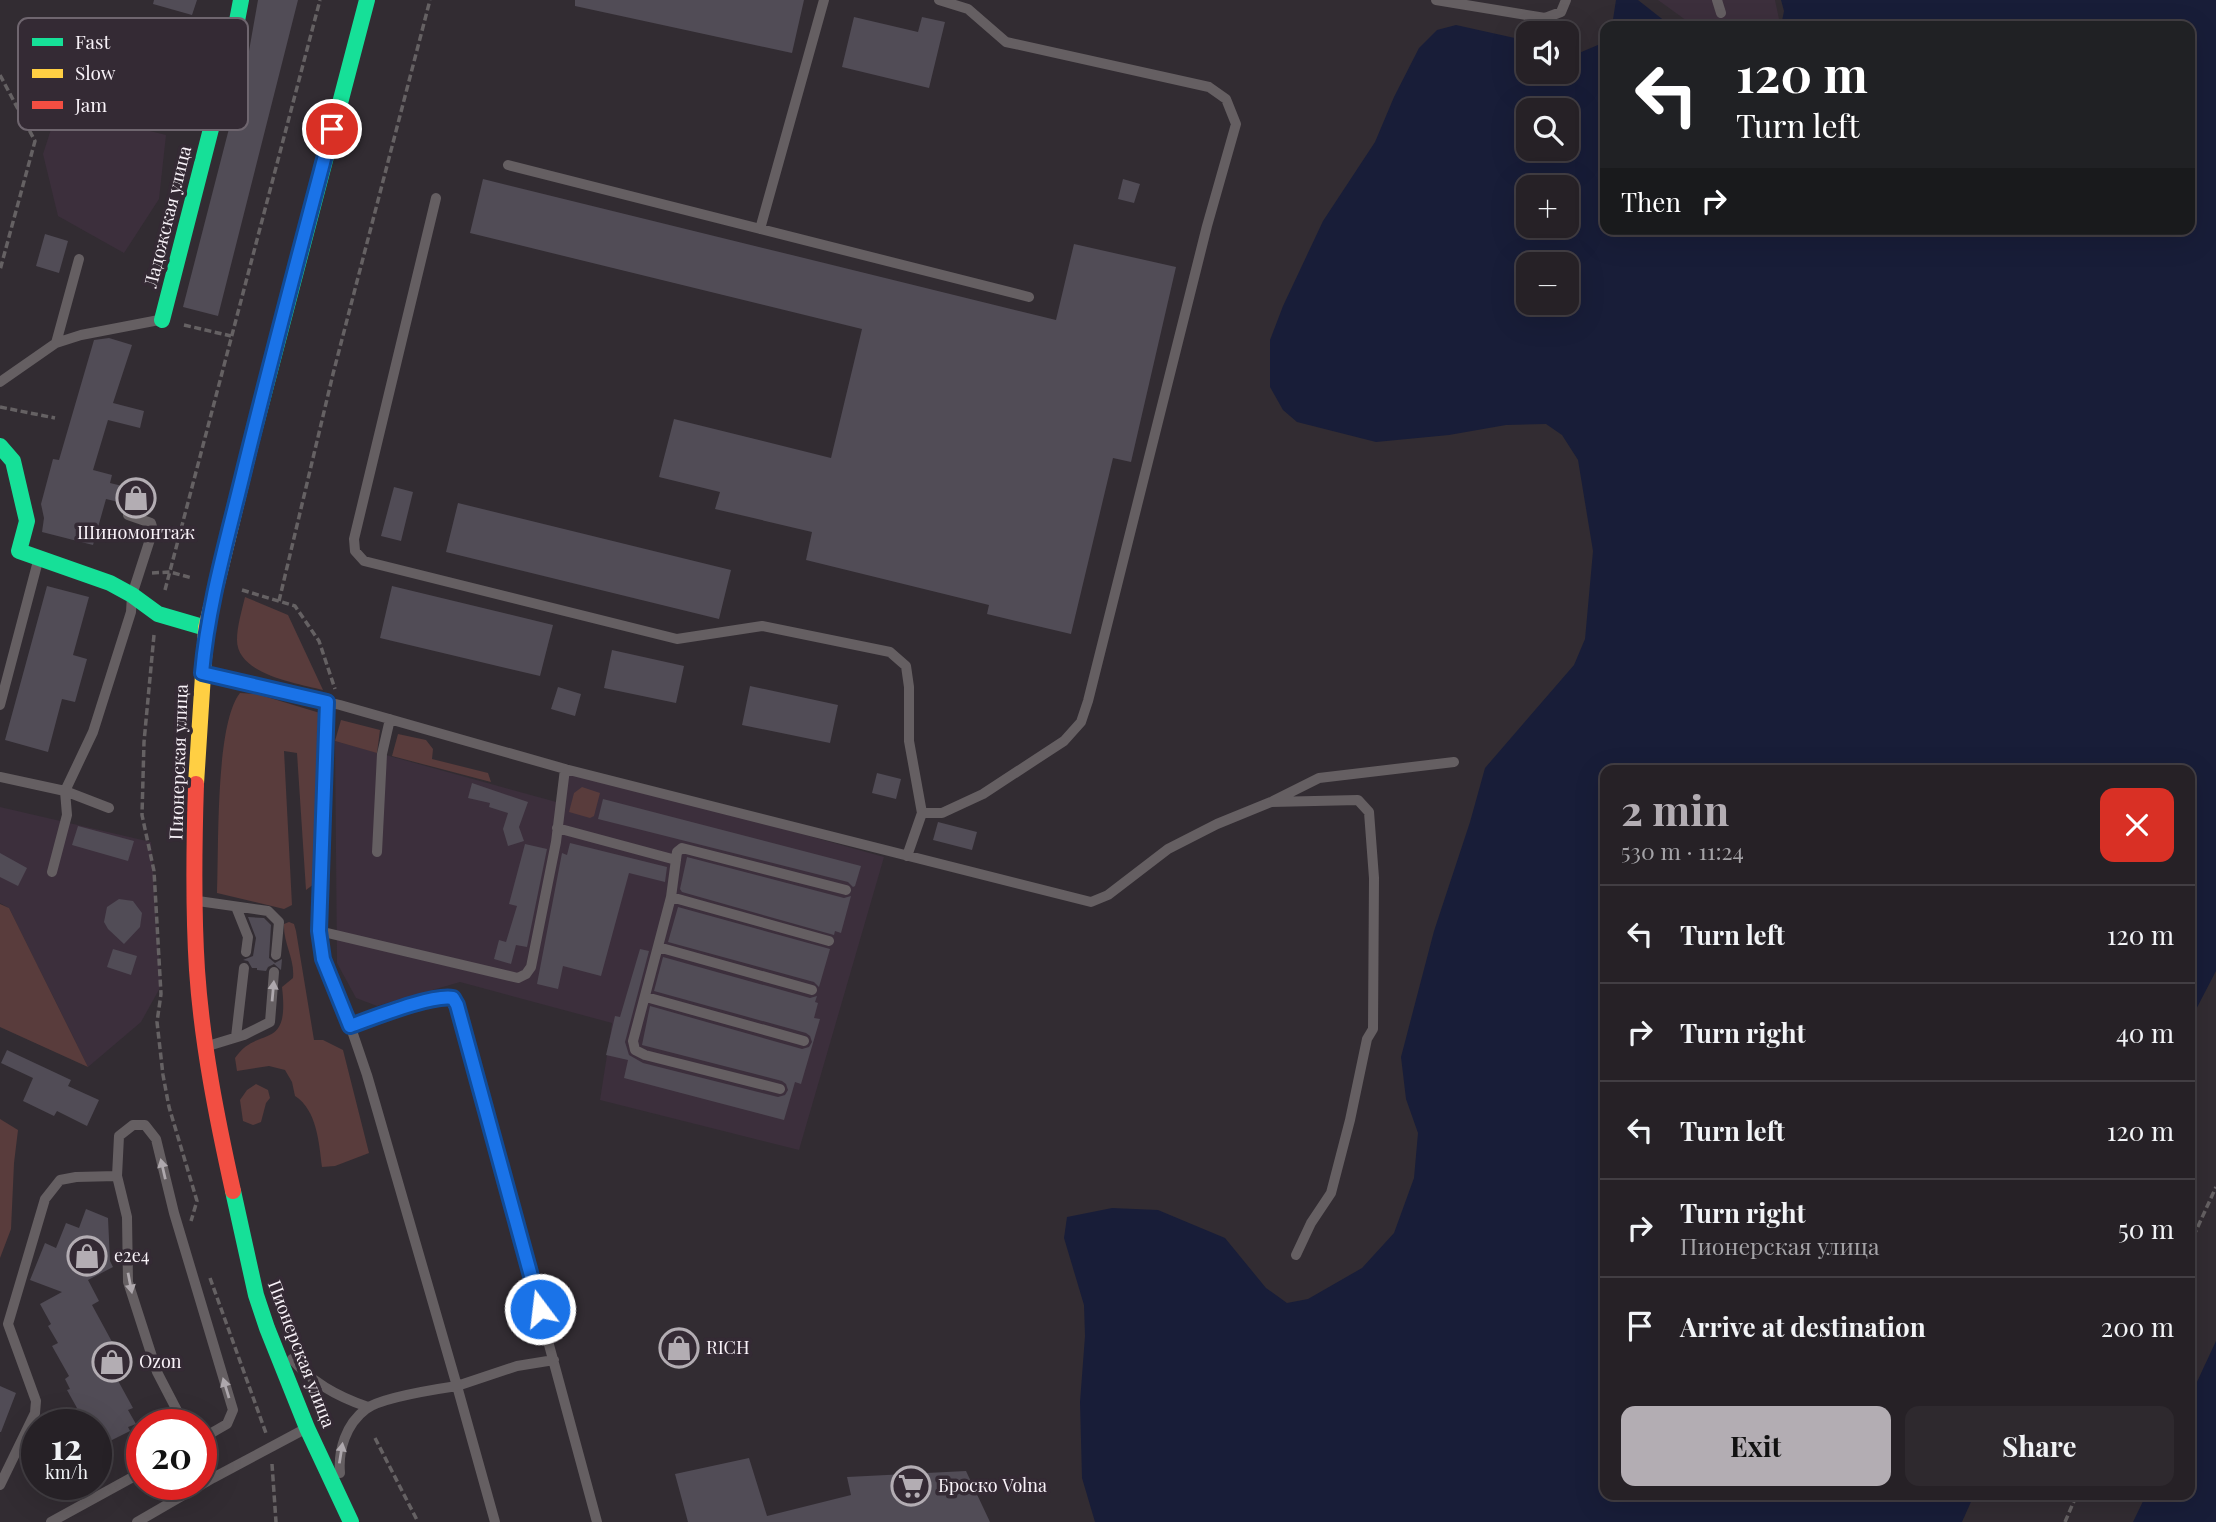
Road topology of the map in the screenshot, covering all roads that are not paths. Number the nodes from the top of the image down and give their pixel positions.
1 (241, 0) edge
2 (367, 0) edge
3 (824, 0) edge
4 (939, 0) edge
5 (1436, 0) edge
6 (1566, 0) edge
7 (1717, 0) edge
8 (1721, 13) dead end
9 (238, 18) edge
10 (211, 130) edge
11 (508, 165) dead end
12 (436, 198) dead end
13 (760, 229) junction
14 (79, 259) dead end
15 (1029, 297) dead end
16 (162, 320) joint
17 (56, 343) junction
18 (0, 382) edge
19 (0, 446) edge
20 (128, 514) dead end
21 (39, 558) junction
22 (132, 595) junction
23 (206, 628) junction
24 (202, 673) junction
25 (327, 702) junction
26 (0, 705) edge
27 (390, 719) junction
28 (1454, 762) dead end
29 (565, 769) junction
30 (0, 777) edge
31 (65, 791) junction
32 (1271, 802) junction
33 (109, 807) dead end
34 (922, 813) junction
35 (556, 828) junction
36 (377, 852) dead end
37 (907, 856) junction
38 (676, 860) junction
39 (52, 872) dead end
40 (846, 890) dead end
41 (671, 897) junction
42 (195, 900) junction
43 (236, 907) junction
44 (319, 931) junction
45 (828, 941) dead end
46 (658, 947) junction
47 (246, 952) dead end
48 (276, 955) dead end
49 (244, 968) dead end
50 (274, 972) dead end
51 (812, 990) dead end
52 (646, 997) junction
53 (350, 1026) junction
54 (236, 1038) junction
55 (804, 1041) dead end
56 (205, 1047) junction
57 (780, 1089) dead end
58 (117, 1176) junction
59 (1296, 1255) dead end
60 (267, 1328) junction
61 (554, 1360) junction
62 (457, 1385) junction
63 (368, 1407) junction
64 (176, 1409) edge
65 (307, 1428) junction
66 (217, 1430) edge
67 (217, 1476) edge
68 (126, 1481) edge
69 (0, 1486) edge
70 (174, 1500) edge
71 (347, 1515) edge
72 (51, 1522) edge
73 (136, 1522) edge
74 (495, 1522) edge
75 (597, 1522) edge

1 - 9 main road, Ладожская улица
2 - 23 main road, Пионерская улица
3 - 13 lane
4 - 34 lane
5 - 6 lane
7 - 8 lane
10 - 16 main road, Ладожская улица
11 - 13 lane
12 - 34 lane
13 - 15 lane
14 - 17 lane
16 - 17 lane
17 - 18 lane
19 - 21 main road
20 - 22 lane
21 - 22 main road
21 - 26 lane
22 - 23 main road
22 - 31 lane
23 - 24 main road, Пионерская улица
24 - 25 lane
24 - 42 main road, Пионерская улица
25 - 27 lane
25 - 44 lane
27 - 29 lane
27 - 36 lane
28 - 32 lane
29 - 35 lane
29 - 37 lane
30 - 31 lane
31 - 33 lane
31 - 39 lane
32 - 37 lane
32 - 59 lane
34 - 37 lane
35 - 38 lane
35 - 44 lane
38 - 40 lane
38 - 41 lane
41 - 45 lane
41 - 46 lane
42 - 43 lane
42 - 56 main road, Пионерская улица
43 - 47 lane
43 - 48 lane
44 - 53 lane
46 - 51 lane
46 - 52 lane
49 - 54 lane
54 -> 50 lane
52 - 55 lane
52 - 57 lane
53 - 61 lane
53 - 62 lane
54 - 56 lane
56 - 60 main road, Пионерская улица
58 -> 64 lane
66 -> 58 lane
58 - 69 lane
60 - 63 lane
60 - 65 main road, Пионерская улица
61 - 62 lane
61 - 75 lane
62 - 63 lane
62 - 74 lane
71 -> 63 lane
65 - 67 lane
65 - 71 main road, Пионерская улица
68 - 72 lane
70 - 73 lane

